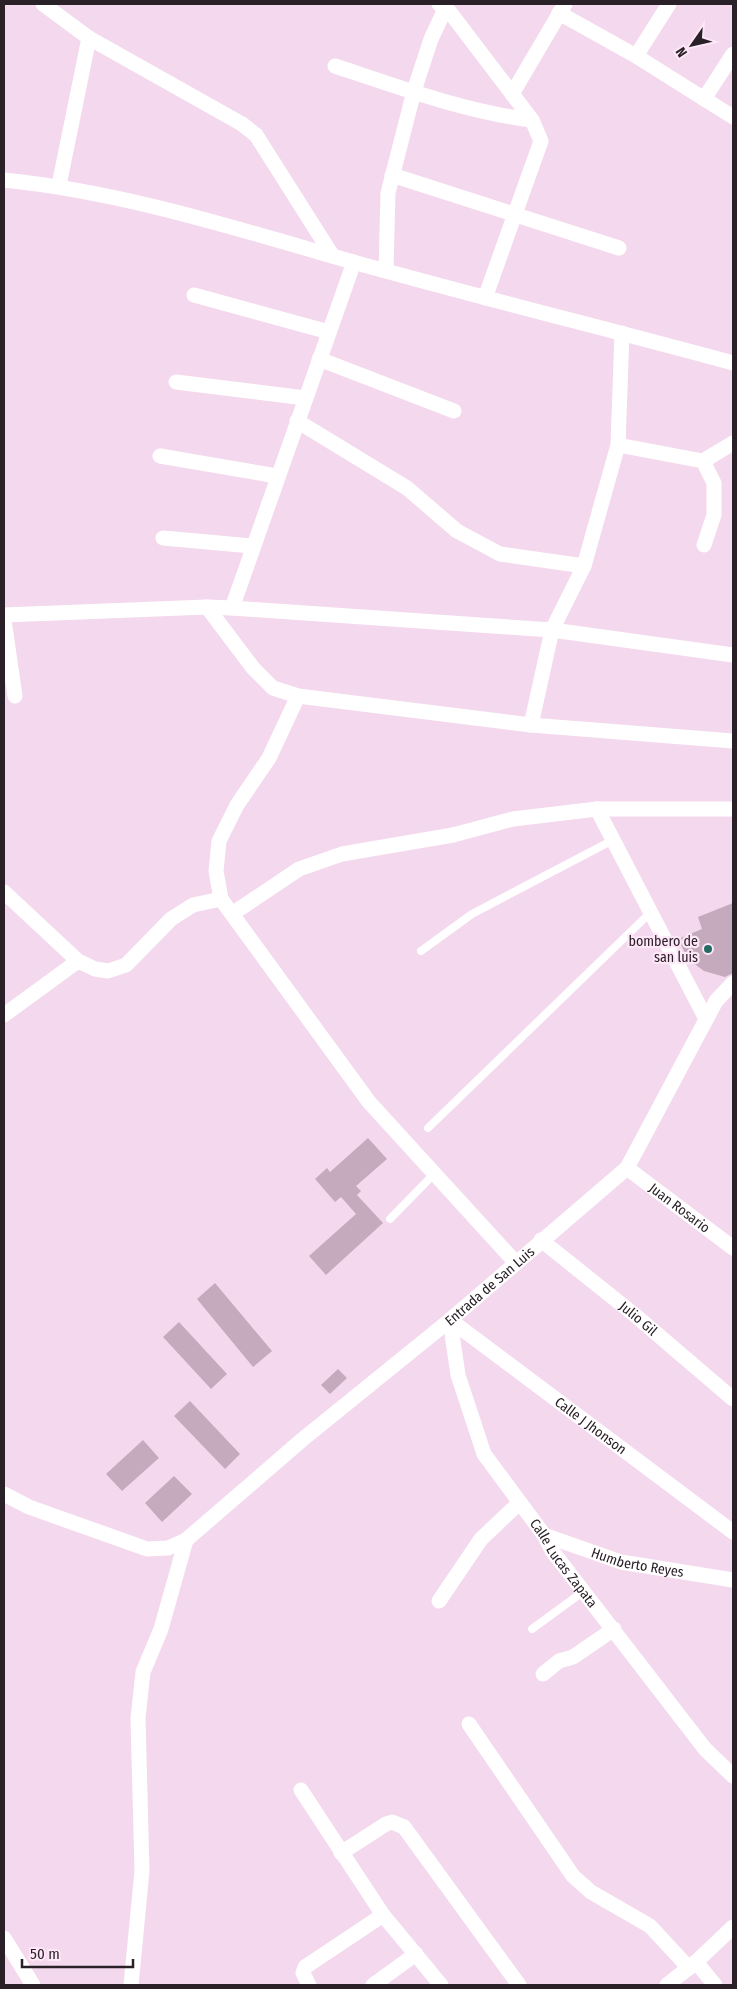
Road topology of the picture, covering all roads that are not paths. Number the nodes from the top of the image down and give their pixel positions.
1 (43, 4) edge
2 (669, 4) edge
3 (443, 6) edge
4 (562, 9) edge
5 (89, 38) junction
6 (733, 54) edge
7 (636, 56) junction
8 (335, 66) dead end
9 (414, 91) junction
10 (512, 94) junction
11 (704, 99) junction
12 (733, 117) edge
13 (532, 120) junction
14 (392, 175) junction
15 (4, 180) edge
16 (59, 185) junction
17 (515, 213) junction
18 (619, 248) dead end
19 (332, 255) junction
20 (354, 262) junction
21 (386, 270) junction
22 (194, 295) dead end
23 (485, 298) junction
24 (329, 332) junction
25 (622, 333) junction
26 (319, 359) junction
27 (733, 363) edge
28 (176, 382) dead end
29 (305, 398) junction
30 (454, 411) dead end
31 (297, 421) junction
32 (733, 444) edge
33 (618, 445) junction
34 (160, 456) dead end
35 (703, 461) junction
36 (278, 476) junction
37 (163, 538) dead end
38 (704, 545) dead end
39 (252, 546) junction
40 (584, 566) junction
41 (207, 607) junction
42 (232, 608) junction
43 (4, 615) edge
44 (4, 620) edge
45 (552, 630) junction
46 (733, 655) edge
47 (15, 696) dead end
48 (298, 696) junction
49 (531, 725) junction
50 (733, 741) edge
51 (597, 809) junction
52 (733, 809) edge
53 (613, 840) junction
54 (4, 892) edge
55 (221, 898) junction
56 (651, 912) junction
57 (232, 914) junction
58 (420, 951) dead end
59 (78, 961) junction
60 (733, 983) edge
61 (4, 1015) edge
62 (706, 1019) junction
63 (428, 1128) dead end
64 (627, 1168) junction
65 (434, 1174) junction
66 (390, 1219) dead end
67 (541, 1240) junction
68 (732, 1245) edge
69 (516, 1263) junction
70 (450, 1320) junction
71 (733, 1399) edge
72 (4, 1494) edge
73 (519, 1503) junction
74 (733, 1532) edge
75 (544, 1535) junction
76 (186, 1540) junction
77 (733, 1580) edge
78 (584, 1591) junction
79 (439, 1601) dead end
80 (532, 1629) dead end
81 (614, 1629) junction
82 (543, 1674) dead end
83 (470, 1724) dead end
84 (733, 1776) edge
85 (301, 1790) dead end
86 (341, 1853) junction
87 (384, 1914) junction
88 (733, 1927) edge
89 (4, 1938) edge
90 (416, 1954) junction
91 (693, 1965) junction
92 (33, 1985) edge
93 (131, 1985) edge
94 (309, 1985) edge
95 (373, 1985) edge
96 (441, 1985) edge
97 (519, 1985) edge
98 (666, 1985) edge
99 (715, 1985) edge

1 - 5 street
2 - 7 street
3 - 9 street
3 - 10 street
4 - 7 street
4 - 10 street
5 - 16 street
5 - 19 street
6 - 11 street
7 - 11 street
8 - 9 street
9 - 13 street
9 - 14 street
10 - 13 street
11 - 12 street
13 - 17 street
14 - 17 street
14 - 21 street
15 - 16 street
16 - 19 street
17 - 18 street
17 - 23 street
19 - 20 street
20 - 21 street
20 - 24 street
21 - 23 street
22 - 24 street
23 - 25 street
24 - 26 street
25 - 27 street
25 - 33 street
26 - 29 street
26 - 30 street
28 - 29 street
29 - 31 street
31 - 36 street
31 - 40 street
32 - 35 street
33 - 35 street
33 - 40 street
34 - 36 street
35 - 38 street
36 - 39 street
37 - 39 street
39 - 42 street
40 - 45 street
41 - 42 street
41 - 43 street
41 - 48 street
42 - 45 street
44 - 47 street
45 - 46 street
45 - 49 street
48 - 49 street
48 - 55 street
49 - 50 street
51 - 52 street
51 - 53 street
51 - 57 street
53 - 56 street
53 - 58 lane
54 - 59 street
55 - 57 street
55 - 59 street
56 - 62 street
56 - 63 lane
57 - 65 street
59 - 61 street
60 - 62 street, Entrada de San Luis
62 - 64 street, Entrada de San Luis
64 - 67 street, Entrada de San Luis
64 - 68 street, Juan Rosario
65 - 66 lane
65 - 69 street
67 - 69 street, Entrada de San Luis
67 - 71 street, Julio Gil
69 - 70 street, Entrada de San Luis
70 - 73 street, Calle Lucas Zapata
70 - 74 street, Calle J Jhonson
70 - 76 street, Entrada de San Luis
72 - 76 street
73 - 75 street, Calle Lucas Zapata
73 - 79 street
75 - 77 street, Humberto Reyes
75 - 78 street, Calle Lucas Zapata
76 - 93 street
78 - 80 lane
78 - 81 street, Calle Lucas Zapata
81 - 82 street
81 - 84 street, Calle Lucas Zapata
83 - 91 street
85 - 86 street
86 - 87 street
86 - 97 street
87 - 90 street
87 - 94 street
88 - 91 street
89 - 92 street
90 - 95 street
90 - 96 street
91 - 98 street
91 - 99 street

